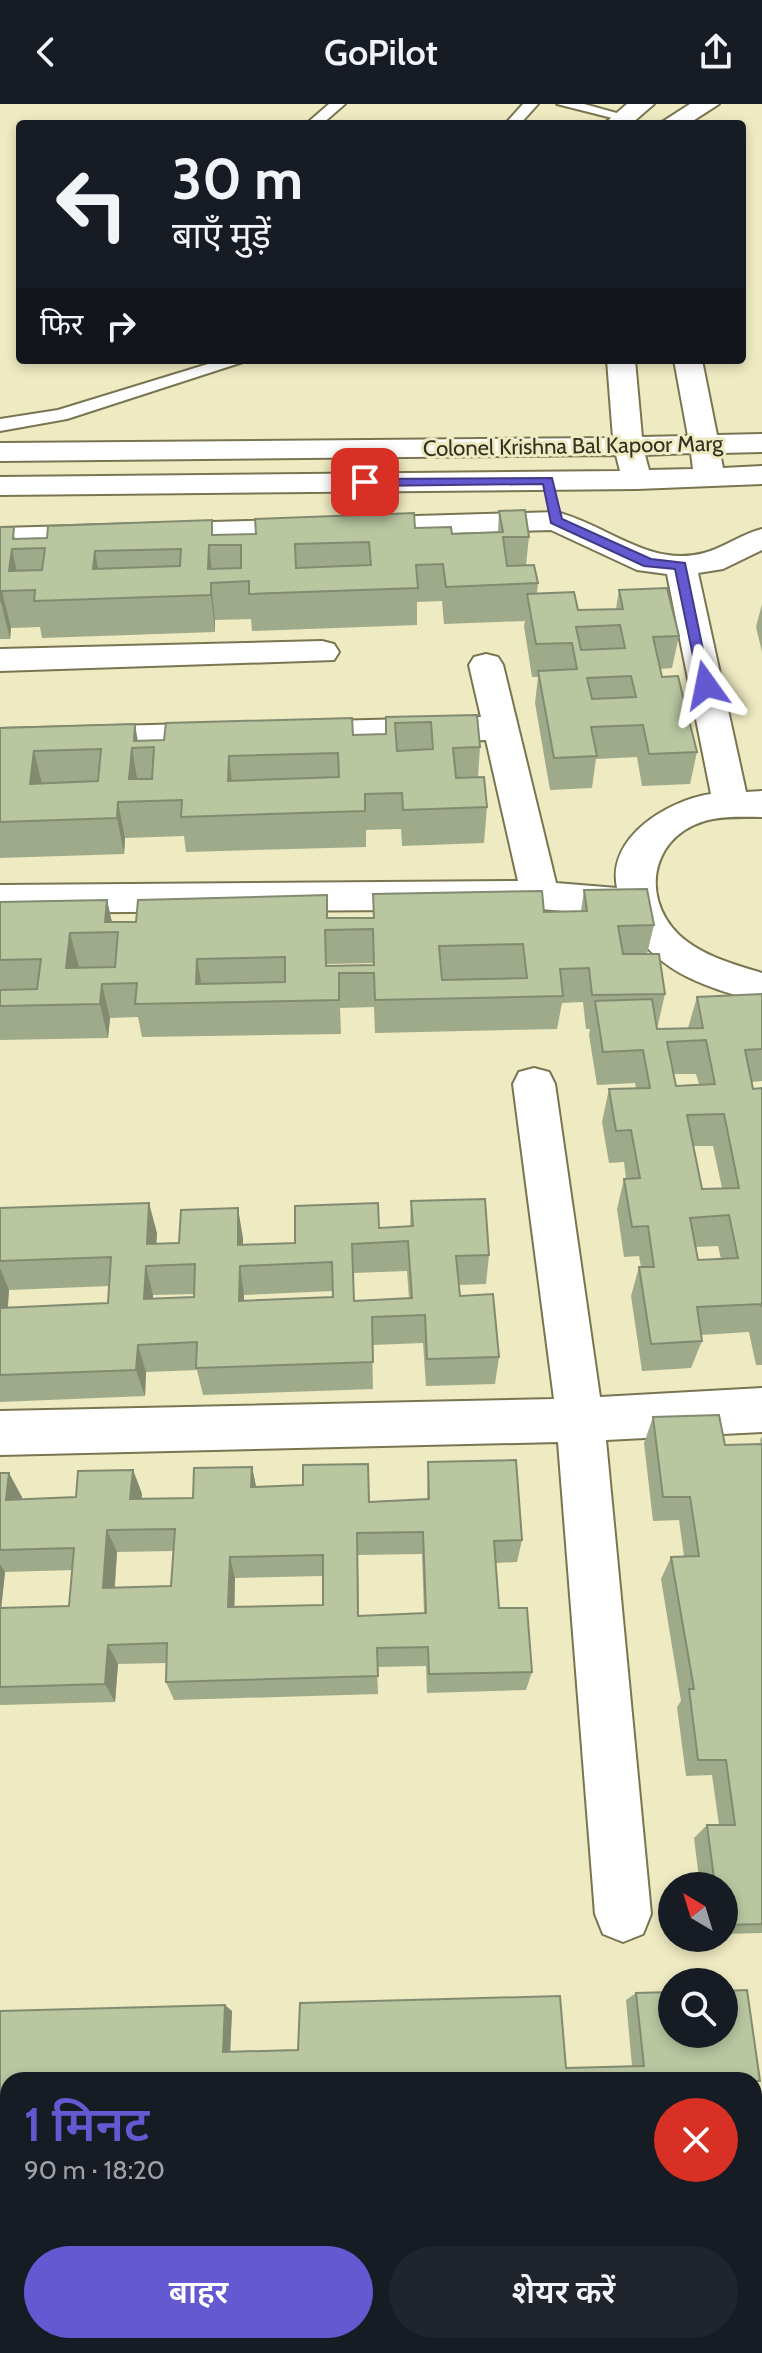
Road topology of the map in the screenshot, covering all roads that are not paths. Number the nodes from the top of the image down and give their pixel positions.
1 (338, 104) edge
2 (531, 104) edge
3 (564, 104) edge
4 (707, 104) edge
5 (628, 115) edge
6 (318, 120) edge
7 (516, 120) edge
8 (678, 120) edge
9 (227, 364) edge
10 (621, 364) edge
11 (689, 364) edge
12 (0, 425) edge
13 (762, 443) edge
14 (703, 444) junction
15 (628, 446) junction
16 (0, 452) edge
17 (762, 475) edge
18 (709, 476) junction
19 (548, 480) junction
20 (637, 480) junction
21 (0, 486) edge
22 (556, 521) junction
23 (0, 537) edge
24 (762, 538) edge
25 (681, 566) junction
26 (322, 652) dead end
27 (0, 660) edge
28 (486, 665) dead end
29 (502, 728) junction
30 (0, 741) edge
31 (746, 804) edge
32 (540, 895) junction
33 (0, 899) edge
34 (636, 903) junction
35 (762, 988) edge
36 (534, 1084) dead end
37 (762, 1410) edge
38 (580, 1420) junction
39 (0, 1433) edge
40 (623, 1914) dead end

1 - 6 lane
2 - 7 lane
3 - 5 lane
4 - 8 street
9 - 12 lane
10 - 15 street
11 - 14 street
13 - 14 street, Colonel Krishna Bal Kapoor Marg
14 - 15 street, Colonel Krishna Bal Kapoor Marg
14 - 18 street
15 - 16 street, Colonel Krishna Bal Kapoor Marg
15 - 20 street
17 - 18 street, Colonel Krishna Bal Kapoor Marg
18 - 20 street, Colonel Krishna Bal Kapoor Marg
19 - 20 street, Colonel Krishna Bal Kapoor Marg
19 - 21 street, Colonel Krishna Bal Kapoor Marg
19 - 22 street
22 - 23 street
22 - 25 street
24 - 25 street
25 - 31 street
26 - 27 street
28 - 29 street
29 - 30 street
29 - 32 street
31 - 34 street
32 - 33 street
32 - 34 street
34 - 35 street
36 - 38 street
37 - 38 street
38 - 39 street
38 - 40 street

